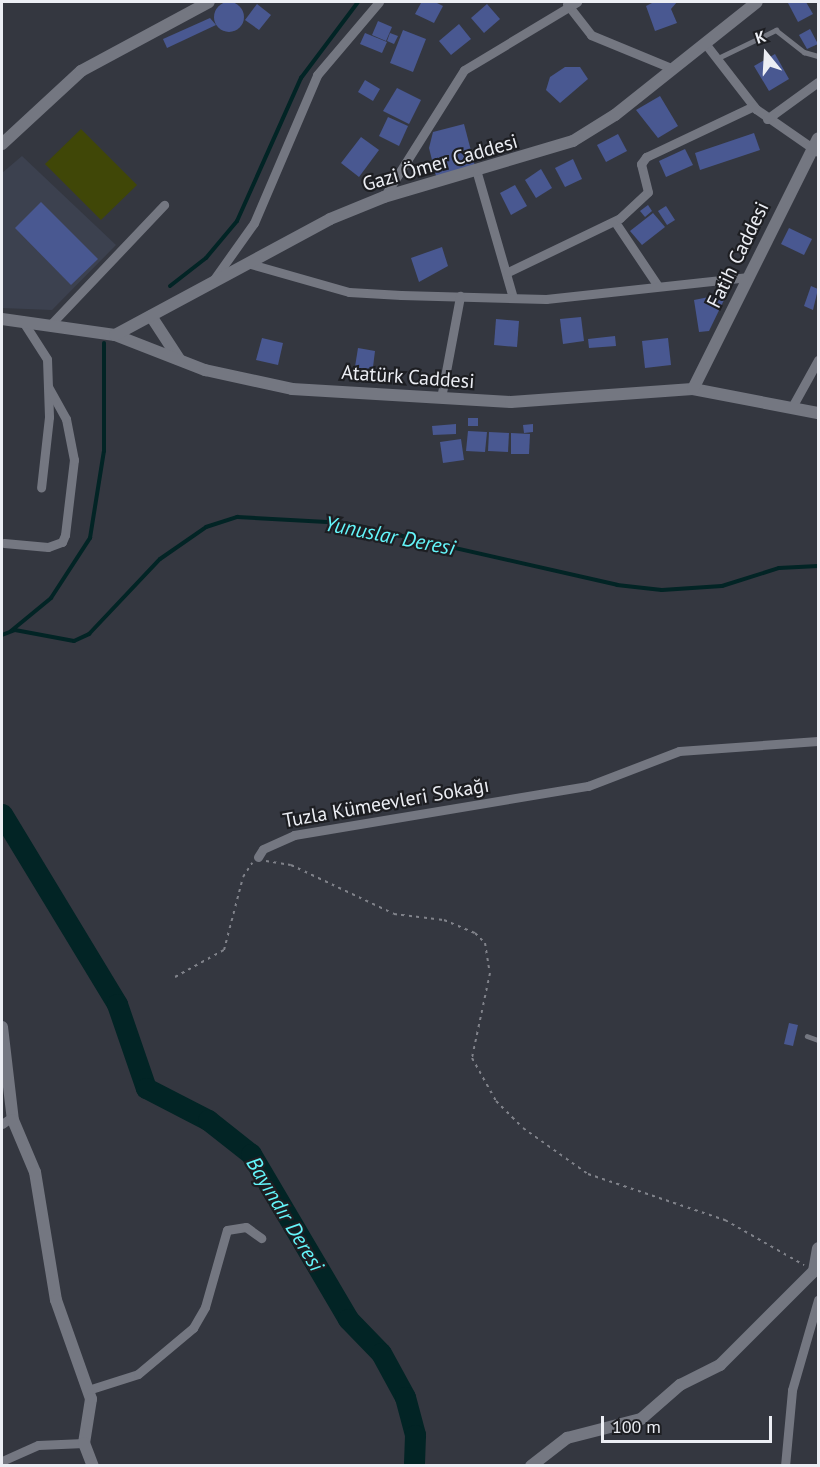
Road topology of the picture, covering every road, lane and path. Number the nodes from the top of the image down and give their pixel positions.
1 (209, 2) edge
2 (379, 2) edge
3 (757, 2) edge
4 (571, 3) edge
5 (704, 42) junction
6 (819, 56) edge
7 (716, 59) junction
8 (671, 68) junction
9 (819, 81) edge
10 (754, 106) junction
11 (767, 119) junction
12 (2, 144) edge
13 (817, 146) edge
14 (477, 173) junction
15 (384, 197) junction
16 (164, 205) dead end
17 (615, 222) junction
18 (247, 263) junction
19 (508, 272) junction
20 (749, 277) junction
21 (212, 282) junction
22 (658, 286) junction
23 (460, 296) junction
24 (513, 298) junction
25 (151, 316) junction
26 (2, 319) edge
27 (22, 320) junction
28 (52, 323) junction
29 (115, 335) junction
30 (180, 360) junction
31 (819, 360) edge
32 (48, 387) junction
33 (693, 389) junction
34 (441, 398) junction
35 (792, 407) junction
36 (819, 413) edge
37 (41, 488) dead end
38 (4, 543) dead end
39 (819, 741) edge
40 (258, 857) junction
41 (175, 977) dead end
42 (2, 1028) edge
43 (807, 1036) dead end
44 (819, 1040) edge
45 (7, 1120) edge
46 (261, 1238) dead end
47 (819, 1248) edge
48 (816, 1273) edge
49 (819, 1300) edge
50 (88, 1390) junction
51 (84, 1443) junction
52 (2, 1461) edge
53 (93, 1466) edge
54 (531, 1466) edge
55 (785, 1466) edge

1 - 12 street
2 - 21 street
3 - 5 street, Gazi Ömer Caddesi
4 - 8 street
4 - 15 street
5 - 7 street
5 - 8 street, Gazi Ömer Caddesi
6 - 7 lane
7 - 10 street
8 - 14 street, Gazi Ömer Caddesi
9 - 11 street
10 - 11 street
10 - 17 street
11 - 13 street
13 - 20 street, Fatih Caddesi
14 - 15 street, Gazi Ömer Caddesi
14 - 19 street
15 - 18 street, Gazi Ömer Caddesi
16 - 28 street
17 - 19 street
17 - 22 street
18 - 21 street, Gazi Ömer Caddesi
18 - 23 street
19 - 24 street
20 - 22 street
20 - 33 street, Fatih Caddesi
21 - 25 street, Gazi Ömer Caddesi
22 - 24 street
23 - 24 street
23 - 34 street
25 - 29 street, Gazi Ömer Caddesi
25 - 30 street
26 - 27 street, Atatürk Caddesi
27 - 28 street, Atatürk Caddesi
27 - 32 street
28 - 29 street, Atatürk Caddesi
29 - 30 street, Atatürk Caddesi
30 - 34 street, Atatürk Caddesi
31 - 35 street
32 - 37 street
32 - 38 street
33 - 34 street, Atatürk Caddesi
33 - 35 street, Atatürk Caddesi
35 - 36 street, Atatürk Caddesi
39 - 40 street, Tuzla Kümeevleri Sokağı
40 - 41 path
40 - 48 path
42 - 45 street
43 - 44 lane
45 - 50 street
46 - 50 street
47 - 48 street
48 - 54 street
49 - 55 street
50 - 51 street
51 - 52 street
51 - 53 street

